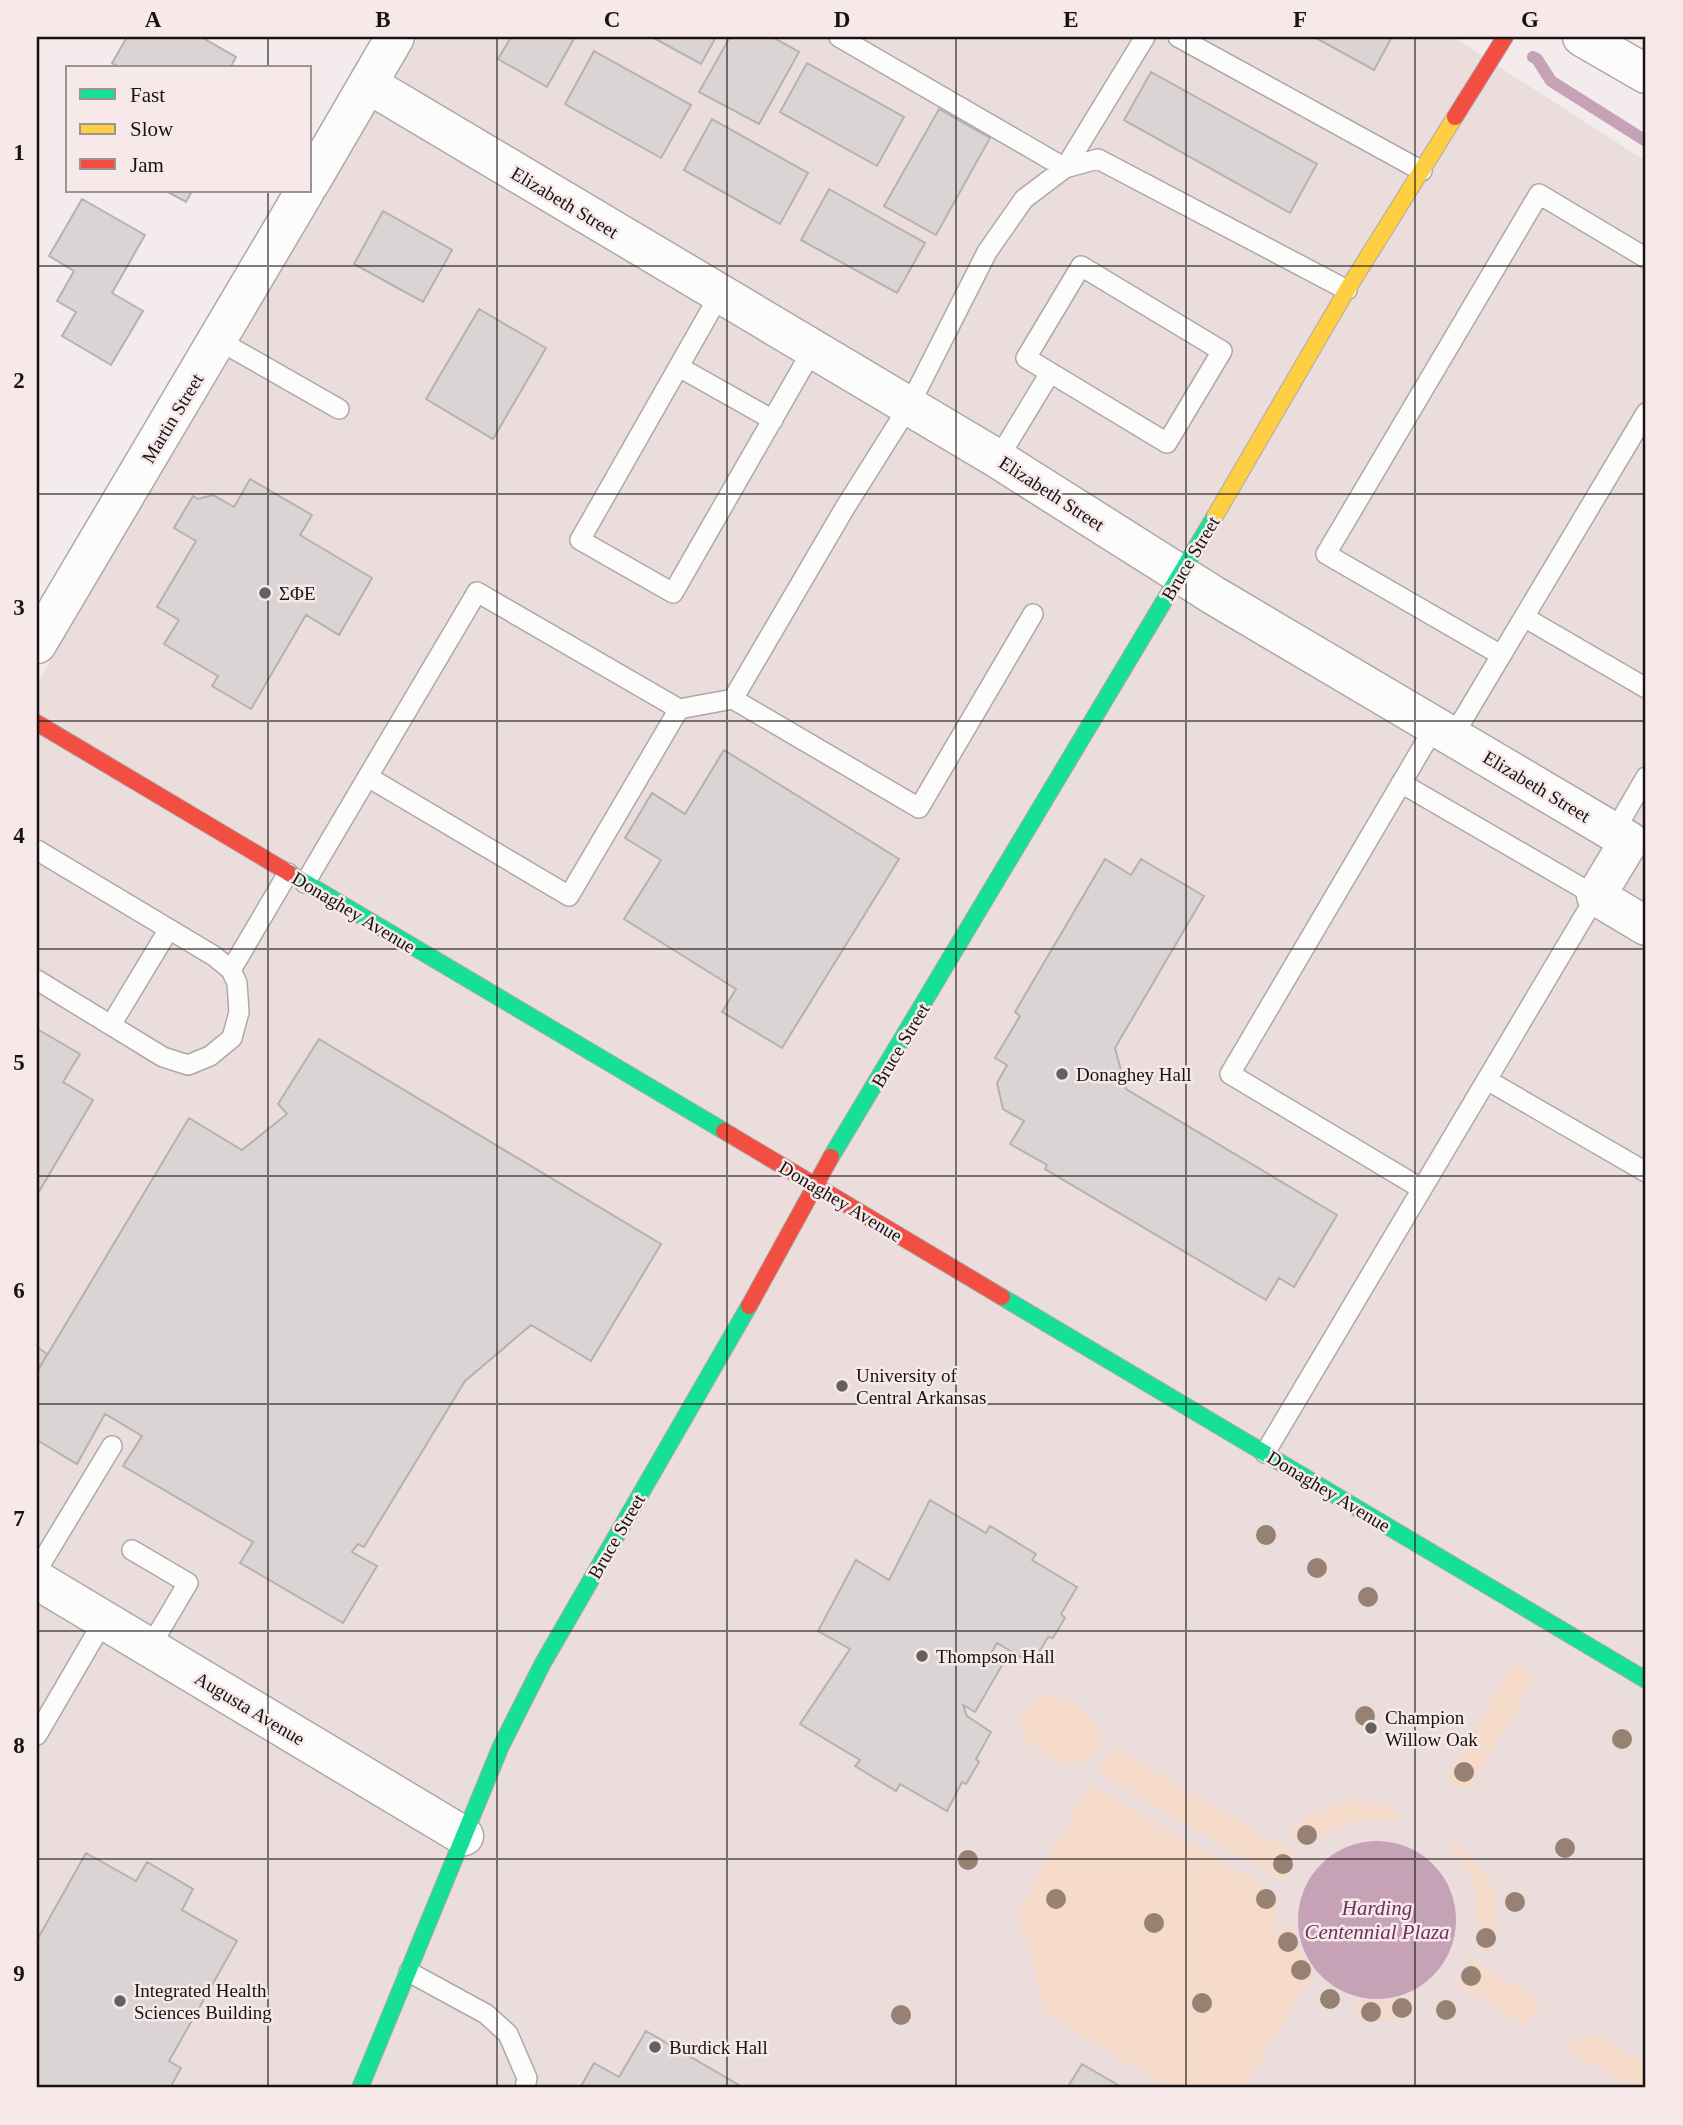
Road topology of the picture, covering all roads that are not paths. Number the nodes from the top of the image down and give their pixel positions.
1 (395, 37) edge
2 (839, 37) edge
3 (1145, 37) edge
4 (1178, 37) edge
5 (1505, 37) edge
6 (1582, 37) edge
7 (1646, 74) edge
8 (368, 84) junction
9 (1065, 168) junction
10 (1422, 171) junction
11 (312, 180) edge
12 (304, 192) edge
13 (1646, 258) edge
14 (1347, 290) junction
15 (720, 294) junction
16 (218, 340) junction
17 (813, 349) junction
18 (679, 367) junction
19 (1050, 373) junction
20 (909, 406) junction
21 (339, 409) dead end
22 (1646, 413) edge
23 (772, 420) junction
24 (998, 458) junction
25 (1180, 575) junction
26 (1033, 614) dead end
27 (1524, 617) junction
28 (37, 644) edge
29 (1501, 655) junction
30 (1646, 688) edge
31 (733, 699) junction
32 (679, 709) junction
33 (37, 723) edge
34 (1444, 731) junction
35 (368, 777) junction
36 (1646, 777) edge
37 (1401, 783) junction
38 (1614, 832) junction
39 (37, 850) edge
40 (297, 878) junction
41 (1595, 896) junction
42 (1646, 926) edge
43 (169, 929) junction
44 (231, 970) junction
45 (37, 980) edge
46 (111, 1025) junction
47 (1487, 1080) junction
48 (1646, 1172) edge
49 (815, 1185) junction
50 (1423, 1189) junction
51 (112, 1446) dead end
52 (1265, 1453) junction
53 (132, 1550) dead end
54 (37, 1570) edge
55 (37, 1580) edge
56 (104, 1620) junction
57 (150, 1647) junction
58 (1646, 1680) edge
59 (37, 1735) edge
60 (464, 1836) junction
61 (410, 1972) junction
62 (360, 2088) edge
63 (525, 2088) edge

1 - 8 street
2 - 9 lane
3 - 9 lane
4 - 10 lane
5 - 10 street, Bruce Street
6 - 7 street
8 - 11 street
8 - 15 street, Elizabeth Street
9 - 14 lane
9 - 20 lane
10 - 14 street, Bruce Street
12 - 16 street, Martin Street
13 - 29 lane
14 - 25 street, Bruce Street
15 - 17 street, Elizabeth Street
15 - 18 lane
16 - 21 lane
16 - 28 street, Martin Street
17 - 20 street, Elizabeth Street
17 - 23 lane
18 - 23 lane
18 - 23 lane
19 - 19 lane
19 - 24 lane
20 - 24 street, Elizabeth Street
20 - 31 lane
22 - 27 lane
24 - 25 street, Elizabeth Street
25 - 34 street, Elizabeth Street
25 - 49 street, Bruce Street
26 - 31 lane
27 - 29 lane
27 - 30 lane
29 - 34 lane
31 - 32 lane
32 - 35 lane
32 - 35 lane
33 - 40 street, Donaghey Avenue
34 - 37 lane
34 - 38 street, Elizabeth Street
35 - 40 lane
36 - 38 lane
37 - 41 lane
37 - 50 lane
38 - 41 street
39 - 43 lane
40 - 44 lane
40 - 49 street, Donaghey Avenue
41 - 42 street
41 - 47 lane
43 - 44 lane
43 - 46 lane
44 - 46 lane
45 - 46 lane
47 - 48 lane
47 - 50 lane
49 - 52 street, Donaghey Avenue
49 - 60 street, Bruce Street
50 - 52 lane
51 - 54 lane
52 - 58 street, Donaghey Avenue
53 - 57 lane
55 - 56 street, Augusta Avenue
56 - 57 street, Augusta Avenue
56 - 59 lane
57 - 60 street, Augusta Avenue
60 - 61 street, Bruce Street
61 - 62 street, Bruce Street
61 - 63 lane

